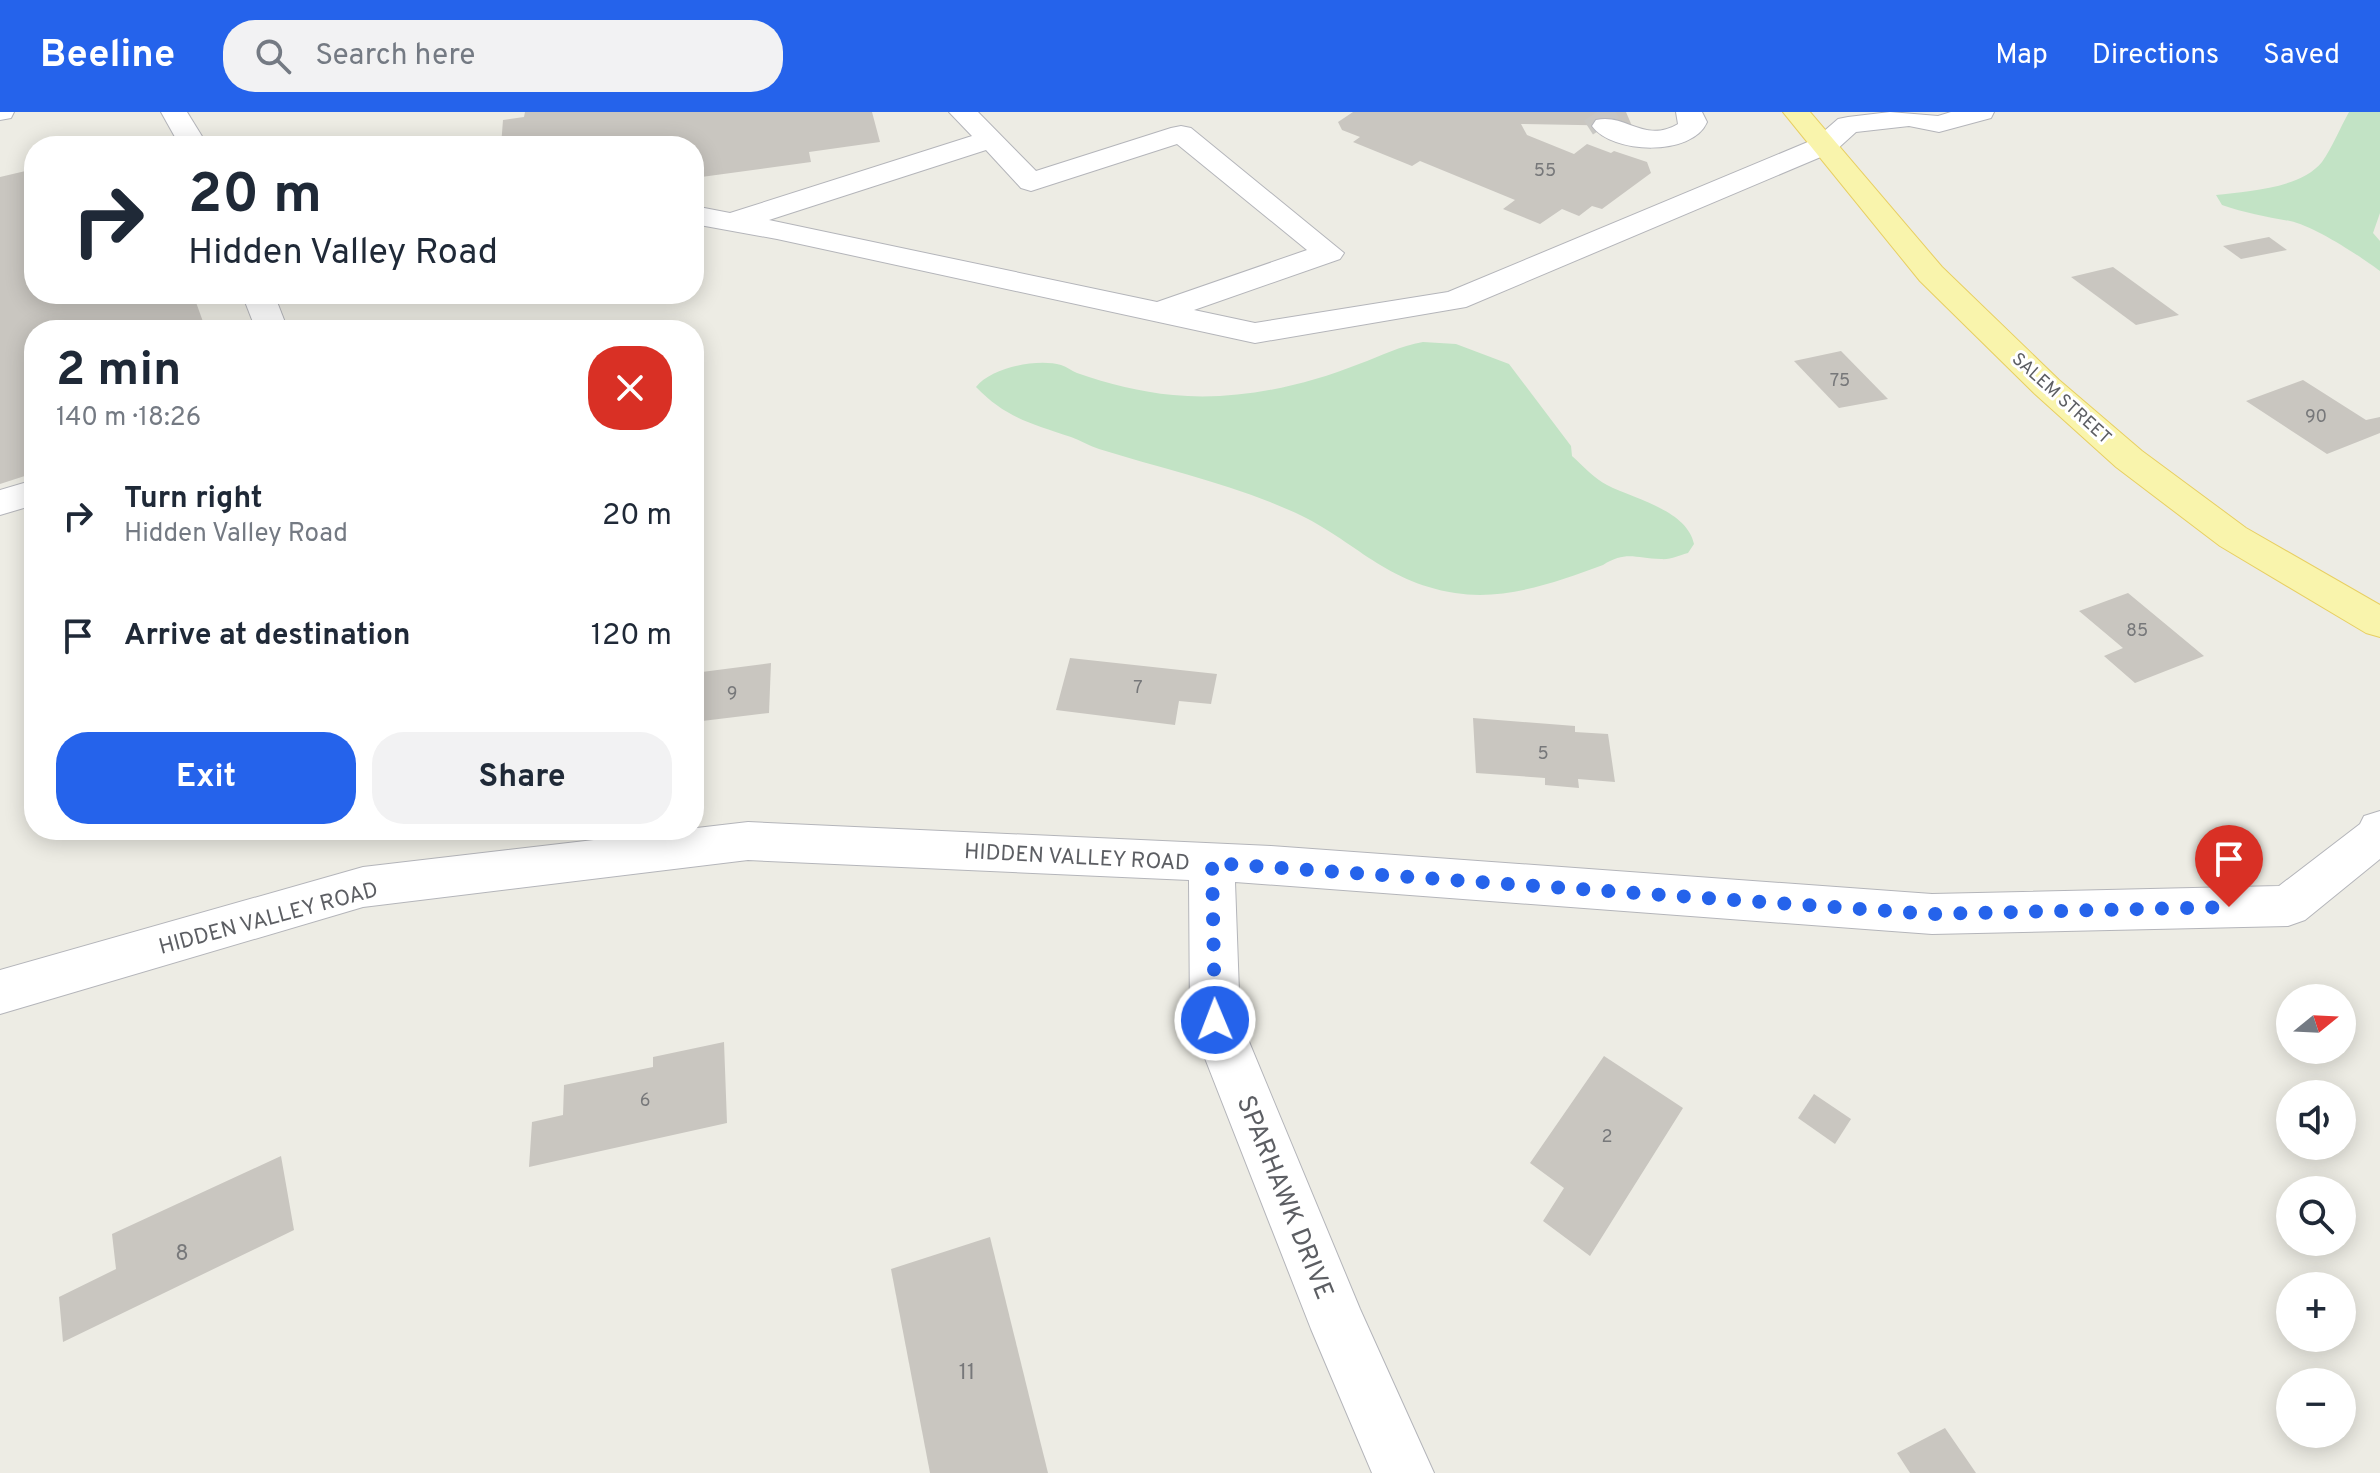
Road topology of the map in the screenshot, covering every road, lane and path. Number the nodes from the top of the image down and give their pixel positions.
1 (174, 112) edge
2 (962, 112) edge
3 (1689, 112) edge
4 (1796, 112) edge
5 (1981, 112) edge
6 (1934, 118) edge
7 (1606, 126) tunnel mouth
8 (188, 136) edge
9 (991, 139) junction
10 (1825, 145) junction
11 (704, 217) edge
12 (731, 222) junction
13 (1156, 313) junction
14 (24, 495) edge
15 (0, 503) edge
16 (2380, 623) edge
17 (2380, 829) edge
18 (1212, 863) junction
19 (0, 992) edge
20 (1403, 1473) edge

1 - 8 street
2 - 9 street
3 - 7 street
4 - 10 main road, SALEM STREET
5 - 6 street
6 - 10 street
9 - 12 street
9 - 13 street
10 - 13 street
10 - 16 main road, SALEM STREET
11 - 12 street
12 - 13 street
14 - 15 street
17 - 18 street, HIDDEN VALLEY ROAD
18 - 19 street, HIDDEN VALLEY ROAD
18 - 20 street, SPARHAWK DRIVE

